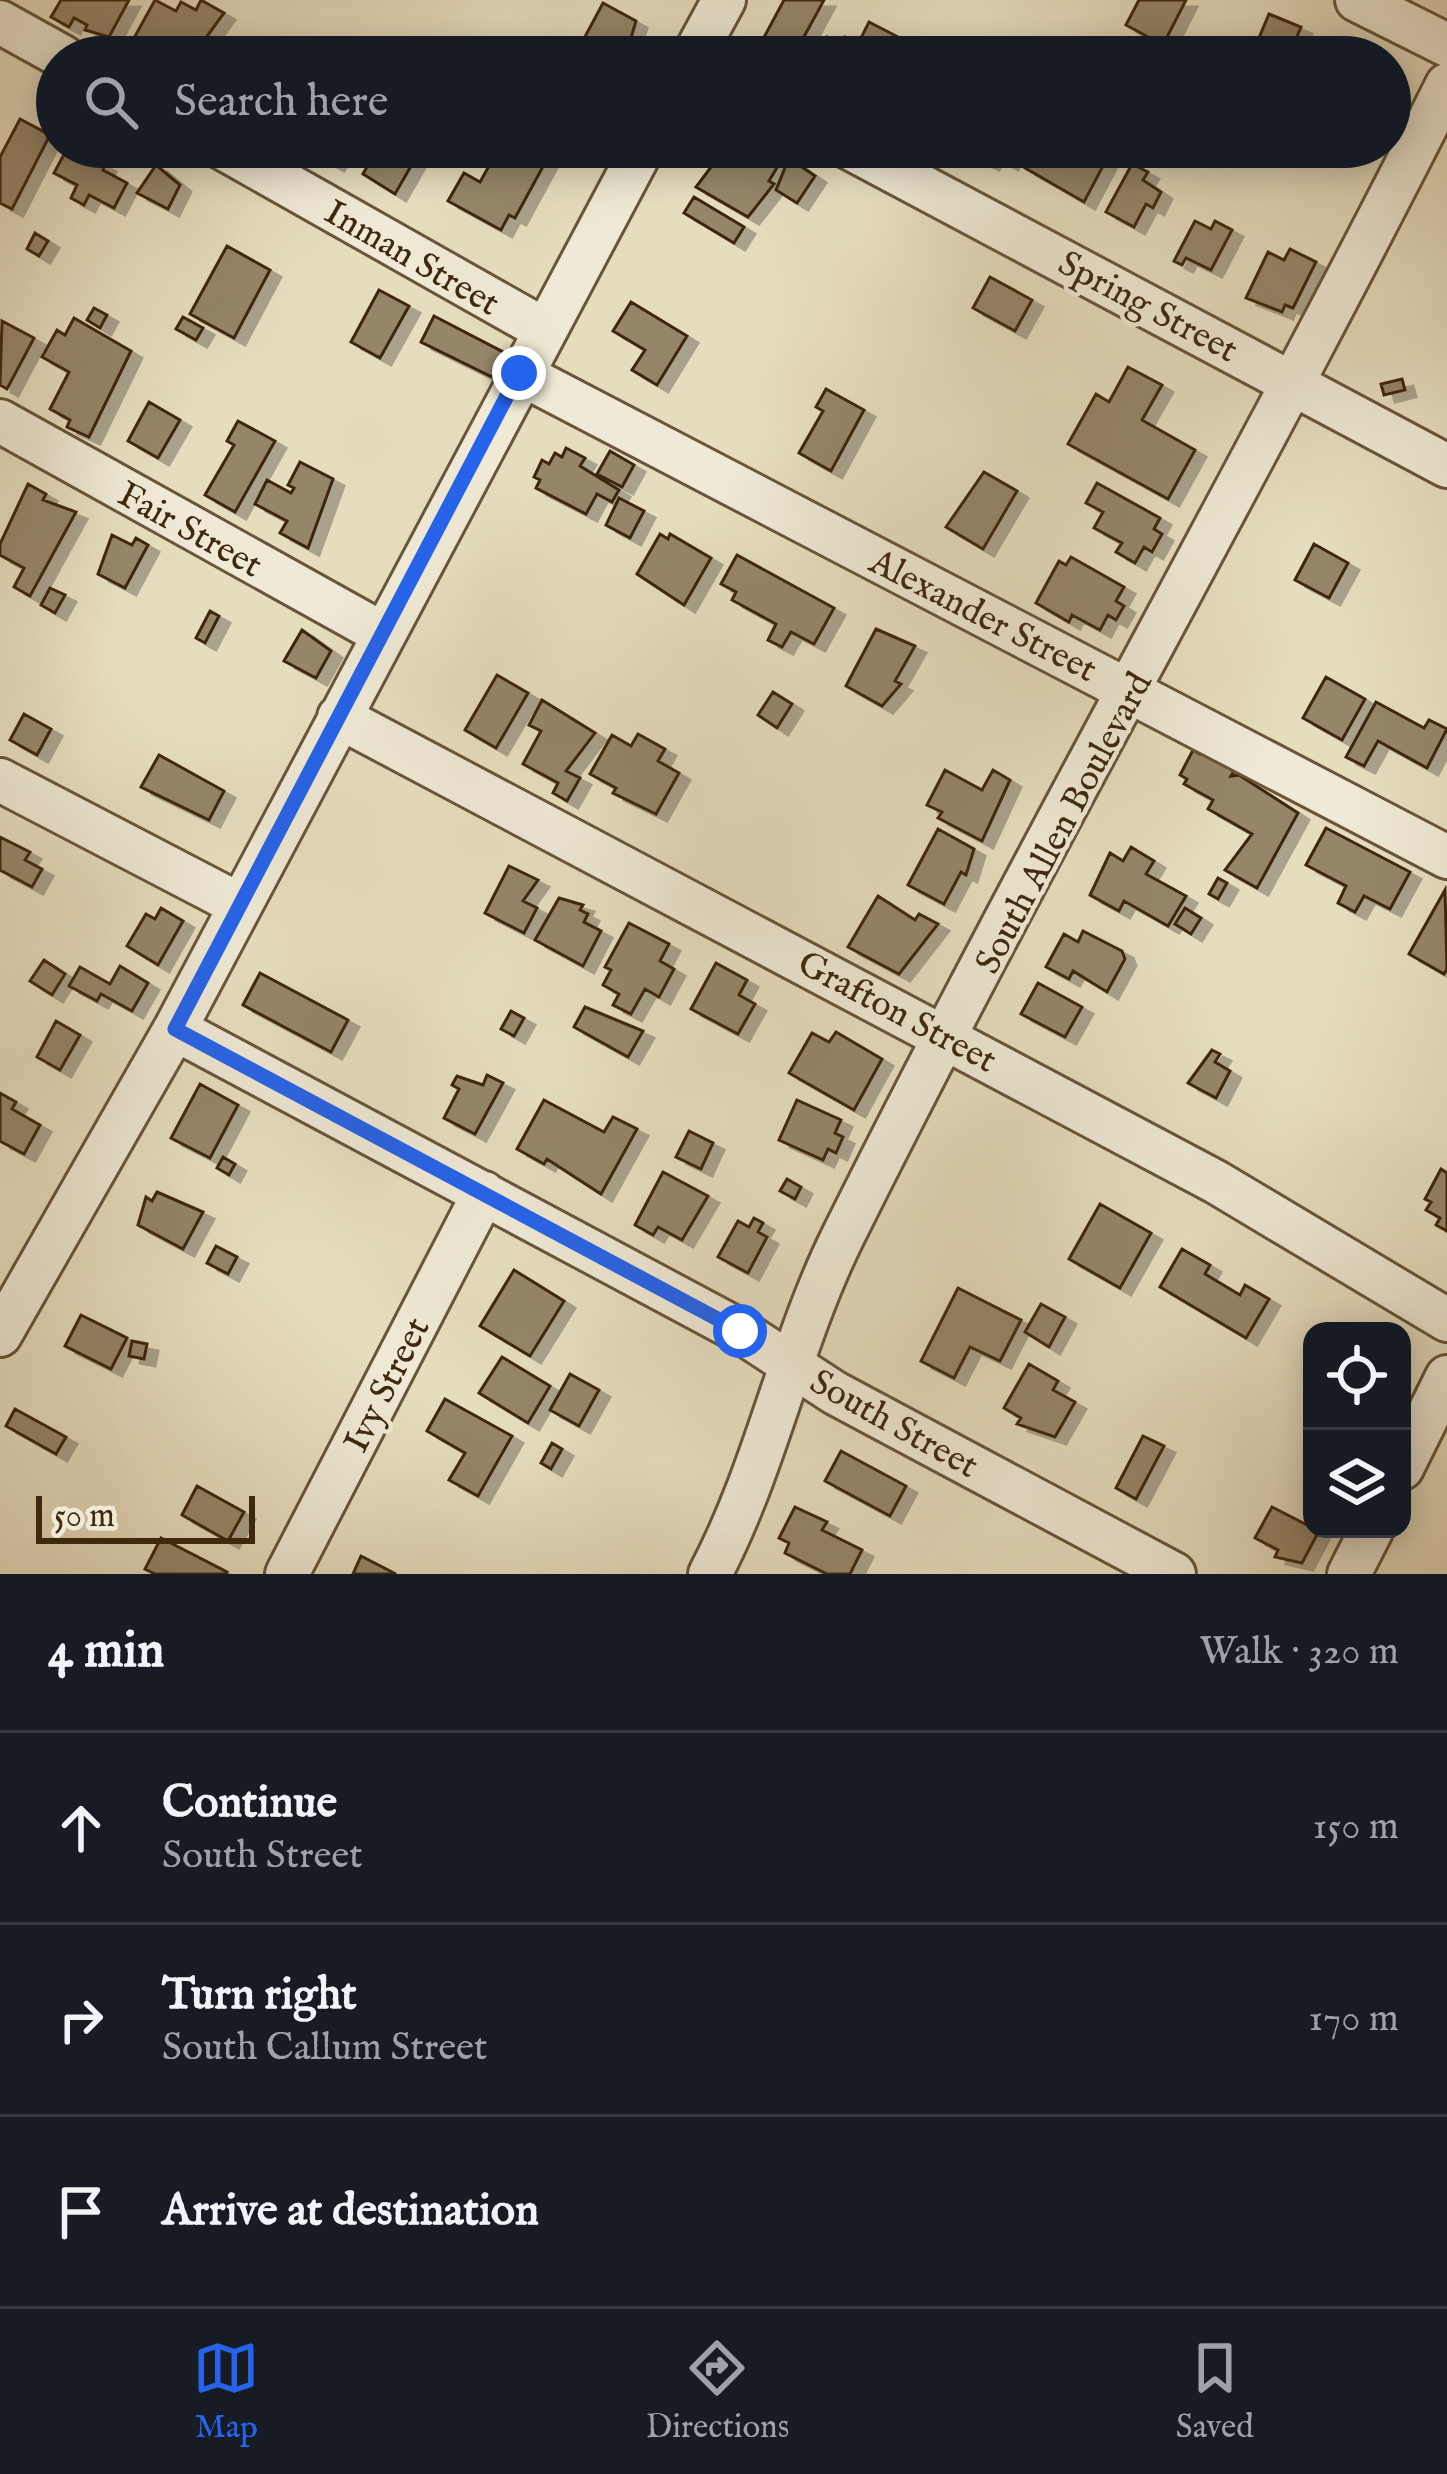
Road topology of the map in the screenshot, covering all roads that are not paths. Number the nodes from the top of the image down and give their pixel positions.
1 (5, 0) edge
2 (1357, 0) edge
3 (709, 5) edge
4 (0, 8) edge
5 (0, 22) edge
6 (699, 36) edge
7 (36, 42) edge
8 (1447, 45) edge
9 (1447, 85) edge
10 (1411, 157) edge
11 (258, 168) edge
12 (632, 168) edge
13 (888, 168) edge
14 (1405, 168) edge
15 (543, 329) junction
16 (519, 373) junction
17 (1297, 383) junction
18 (0, 421) edge
19 (1447, 466) edge
20 (383, 634) junction
21 (1131, 690) junction
22 (339, 717) junction
23 (0, 780) edge
24 (1447, 857) edge
25 (240, 905) junction
26 (175, 1029) junction
27 (949, 1036) junction
28 (484, 1193) junction
29 (1447, 1320) edge
30 (0, 1335) edge
31 (794, 1365) junction
32 (1447, 1377) edge
33 (1411, 1450) edge
34 (1367, 1538) edge
35 (1147, 1568) edge
36 (286, 1574) edge
37 (710, 1574) edge
38 (1349, 1574) edge

1 - 4 street
2 - 8 street
3 - 6 street
5 - 7 street
9 - 10 street, South Allen Boulevard
11 - 15 street, Inman Street
12 - 15 street
13 - 17 street, Spring Street
14 - 17 street, South Allen Boulevard
15 - 16 street
16 - 20 street
16 - 21 street, Alexander Street
17 - 19 street, Spring Street
17 - 21 street, South Allen Boulevard
18 - 20 street, Fair Street
20 - 22 street
21 - 24 street, Alexander Street
21 - 27 street, South Allen Boulevard
22 - 25 street
22 - 27 street, Grafton Street
23 - 25 street
25 - 26 street
26 - 28 street, South Street
26 - 30 street
27 - 29 street, Grafton Street
27 - 31 street, South Allen Boulevard
28 - 31 street, South Street
28 - 36 street, Ivy Street
31 - 35 street, South Street
31 - 37 street, South Allen Boulevard
32 - 33 street
34 - 38 street

